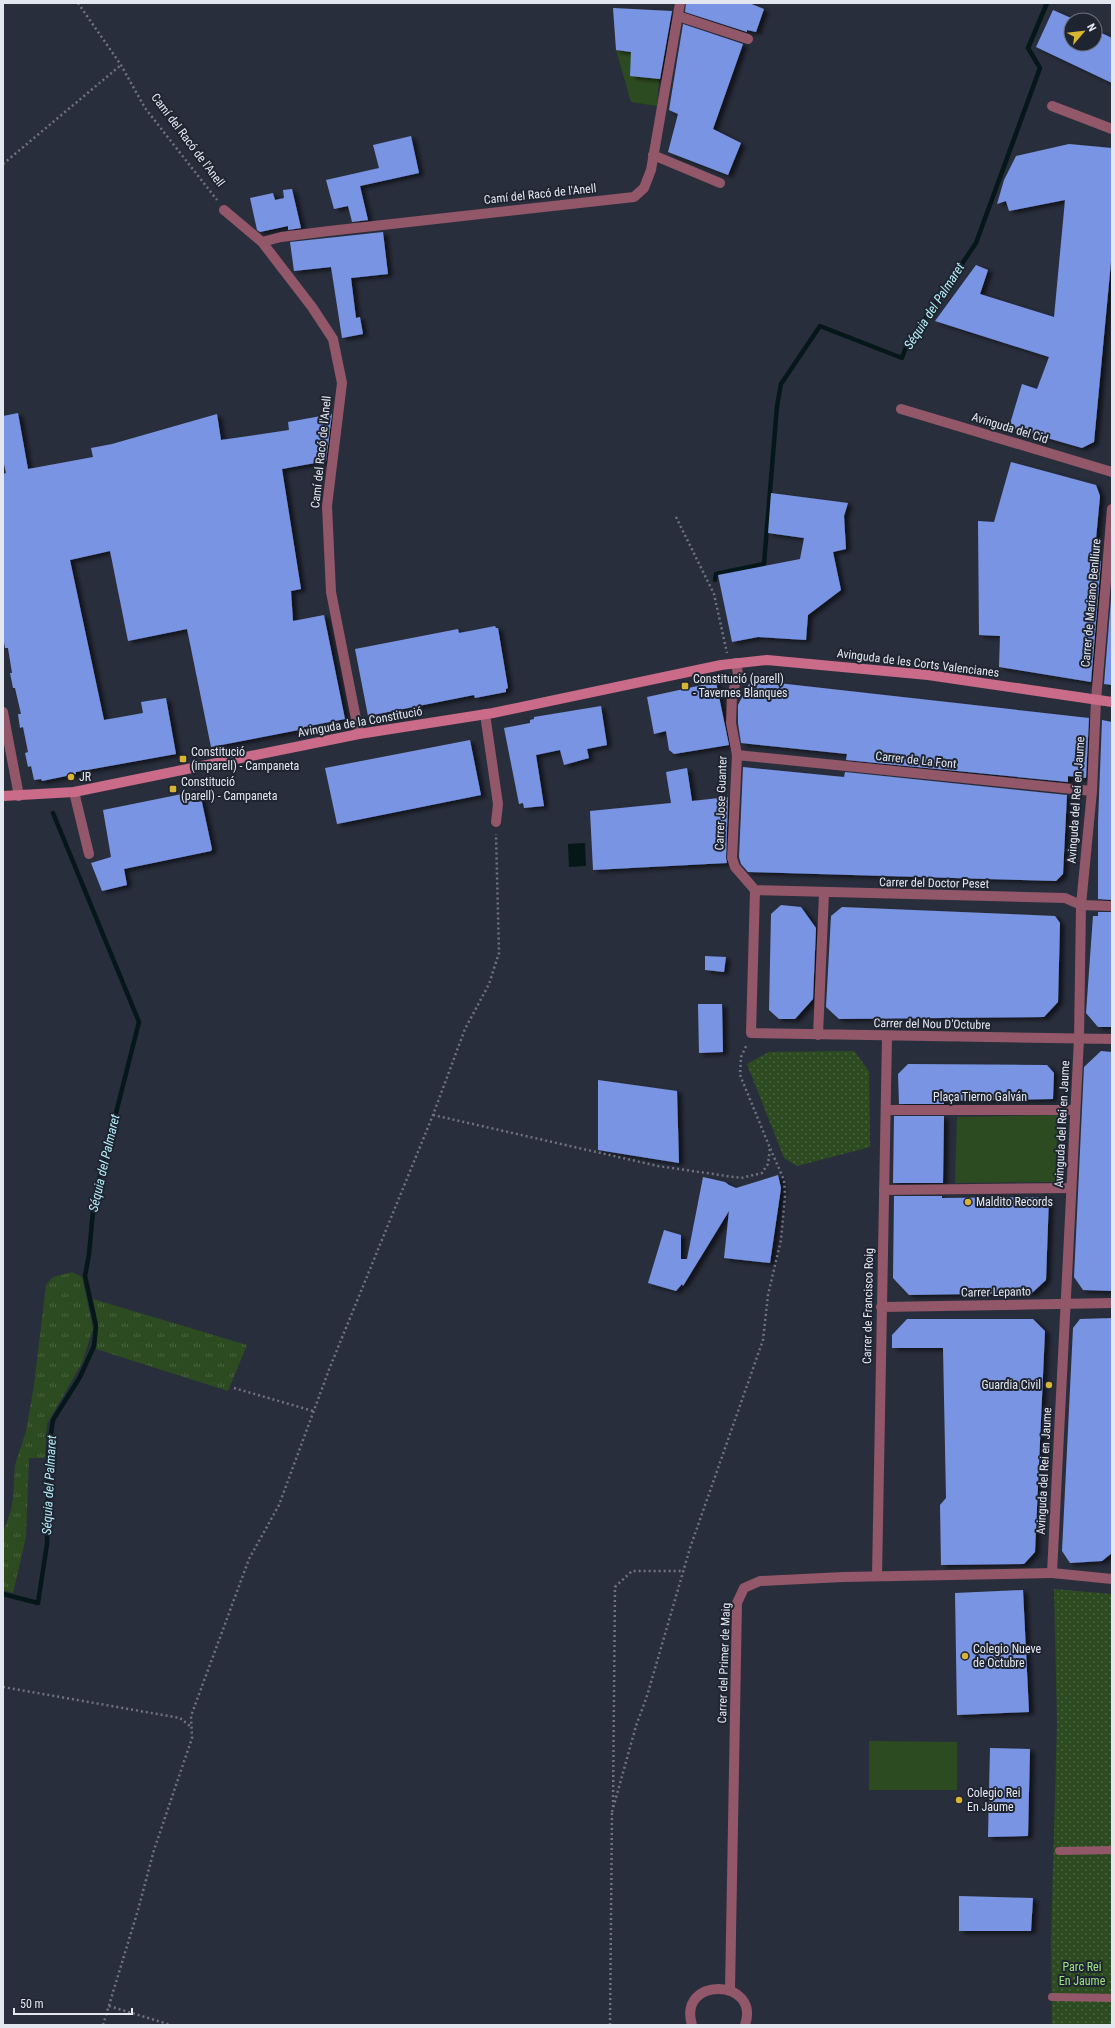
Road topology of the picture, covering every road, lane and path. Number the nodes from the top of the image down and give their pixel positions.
1 (78, 3) edge
2 (680, 3) edge
3 (678, 16) junction
4 (748, 39) dead end
5 (122, 65) junction
6 (1052, 106) dead end
7 (1112, 129) edge
8 (653, 155) junction
9 (3, 164) edge
10 (720, 183) dead end
11 (224, 210) joint
12 (262, 242) junction
13 (901, 409) dead end
14 (1112, 472) edge
15 (1112, 508) edge
16 (676, 517) dead end
17 (729, 664) junction
18 (1096, 700) junction
19 (1112, 702) edge
20 (3, 712) edge
21 (485, 714) junction
22 (359, 734) junction
23 (737, 755) junction
24 (1092, 791) junction
25 (74, 792) junction
26 (3, 796) edge
27 (19, 796) junction
28 (496, 822) joint
29 (89, 854) dead end
30 (755, 890) junction
31 (824, 893) junction
32 (1081, 905) junction
33 (1112, 906) edge
34 (751, 1033) junction
35 (818, 1035) junction
36 (887, 1037) junction
37 (1079, 1039) junction
38 (1112, 1039) edge
39 (886, 1110) junction
40 (1075, 1110) junction
41 (433, 1115) junction
42 (770, 1148) junction
43 (1071, 1188) junction
44 (884, 1190) junction
45 (1112, 1303) edge
46 (1066, 1304) junction
47 (881, 1307) junction
48 (234, 1388) dead end
49 (314, 1411) junction
50 (684, 1571) junction
51 (1052, 1573) junction
52 (877, 1576) junction
53 (1111, 1578) edge
54 (3, 1687) edge
55 (190, 1726) junction
56 (612, 1812) junction
57 (1112, 1850) edge
58 (1059, 1851) dead end
59 (730, 1990) junction
60 (1052, 1997) dead end
61 (1112, 1998) edge
62 (109, 2006) junction
63 (103, 2025) edge
64 (171, 2025) edge
65 (610, 2025) edge
66 (692, 2025) edge
67 (745, 2025) edge

1 - 5 path, Camí del Racó de l'Anell
2 - 3 street, Camí del Racó de l'Anell
3 - 4 street
3 - 8 street, Camí del Racó de l'Anell
5 - 9 path
5 - 11 path, Camí del Racó de l'Anell
6 - 7 street
8 - 10 street
8 - 12 street, Camí del Racó de l'Anell
11 - 12 street, Camí del Racó de l'Anell
12 - 22 street, Camí del Racó de l'Anell
13 - 14 street, Avinguda del Cid
15 - 18 street, Carrer de Mariano Benlliure
16 - 17 path
17 - 18 main road, Avinguda de les Corts Valencianes
17 - 21 main road, Avinguda de la Constitució
17 - 23 street, Carrer Jose Guanter
18 - 19 main road, Avinguda de les Corts Valencianes
18 - 24 street, Avinguda del Rei en Jaume
20 - 27 street
21 - 22 main road, Avinguda de la Constitució
21 - 28 street
22 - 25 main road, Avinguda de la Constitució
23 - 24 street, Carrer de La Font
23 - 30 street, Carrer Jose Guanter
24 - 32 street, Avinguda del Rei en Jaume
25 - 27 main road, Avinguda de la Constitució
25 - 29 street
26 - 27 main road, Avinguda de la Constitució
28 - 41 path
30 - 31 street, Carrer del Doctor Peset
30 - 34 street
31 - 32 street, Carrer del Doctor Peset
31 - 35 street
32 - 33 street, Carrer del Doctor Peset
32 - 37 street, Avinguda del Rei en Jaume
34 - 35 street, Carrer del Nou D'Octubre
34 - 42 path
35 - 36 street, Carrer del Nou D'Octubre
36 - 37 street, Carrer del Nou D'Octubre
36 - 39 street, Carrer de Francisco Roig
37 - 38 street, Carrer del Nou D'Octubre
37 - 40 street, Avinguda del Rei en Jaume
39 - 40 street, Plaça Tierno Galván
39 - 44 street, Carrer de Francisco Roig
40 - 43 street, Avinguda del Rei en Jaume
41 - 42 path
41 - 49 path
42 - 50 path
43 - 44 street
43 - 46 street, Avinguda del Rei en Jaume
44 - 47 street, Carrer de Francisco Roig
45 - 46 street, Carrer Lepanto
46 - 47 street, Carrer Lepanto
46 - 51 street, Avinguda del Rei en Jaume
47 - 52 street, Carrer de Francisco Roig
48 - 49 path
49 - 55 path
50 - 56 path
50 - 56 path
51 - 52 street, Carrer del Primer de Maig
51 - 53 street, Carrer del Primer de Maig
52 - 59 street, Carrer del Primer de Maig
54 - 55 path
55 - 62 path
56 - 65 path
57 - 58 lane
59 - 66 street
59 - 67 street
60 - 61 lane
62 - 63 path
62 - 64 path

